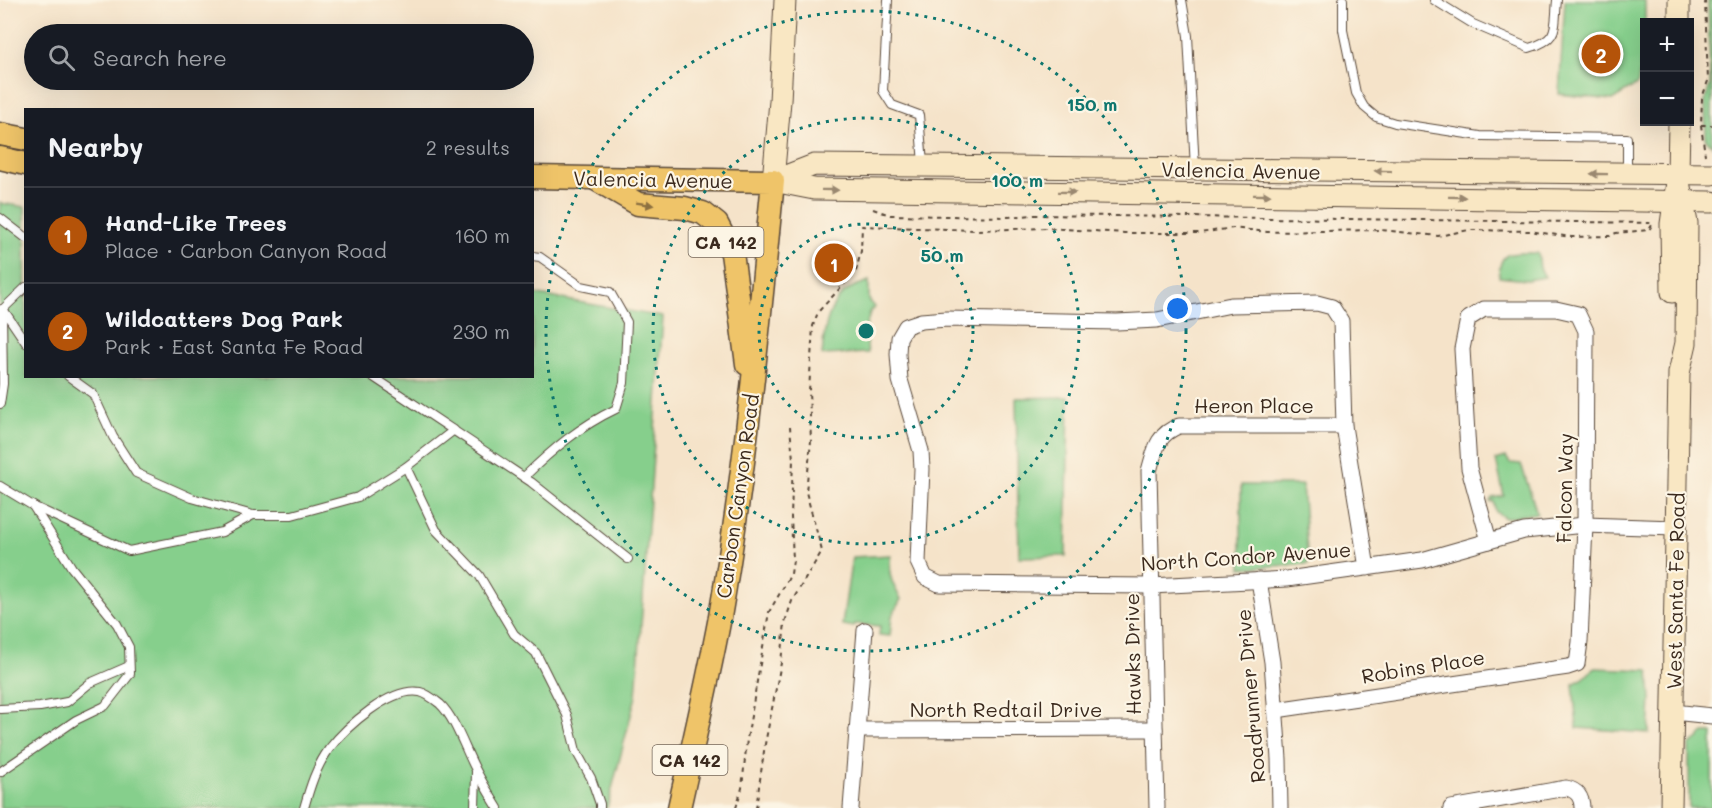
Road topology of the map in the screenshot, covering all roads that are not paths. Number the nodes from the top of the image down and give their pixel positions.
1 (785, 0) edge
2 (888, 0) edge
3 (1182, 0) edge
4 (1343, 0) edge
5 (1434, 0) edge
6 (1557, 0) edge
7 (1679, 0) edge
8 (1679, 18) edge
9 (1679, 126) edge
10 (0, 134) edge
11 (24, 139) edge
12 (0, 158) edge
13 (24, 164) edge
14 (923, 165) junction
15 (1709, 165) edge
16 (1195, 170) junction
17 (1627, 174) junction
18 (1678, 175) junction
19 (534, 177) edge
20 (593, 178) junction
21 (773, 181) junction
22 (1678, 201) junction
23 (1712, 202) edge
24 (0, 218) edge
25 (24, 236) edge
26 (534, 256) edge
27 (24, 289) edge
28 (1, 311) edge
29 (24, 340) edge
30 (71, 378) edge
31 (375, 378) edge
32 (751, 395) junction
33 (0, 404) edge
34 (1344, 426) junction
35 (454, 430) junction
36 (1166, 430) joint
37 (406, 467) junction
38 (524, 477) junction
39 (0, 486) edge
40 (33, 506) junction
41 (253, 515) junction
42 (1585, 525) junction
43 (1675, 528) junction
44 (1488, 541) junction
45 (628, 559) dead end
46 (1367, 568) junction
47 (1259, 580) junction
48 (1151, 586) junction
49 (865, 630) dead end
50 (1577, 664) joint
51 (129, 666) junction
52 (0, 709) edge
53 (1276, 710) junction
54 (1673, 712) junction
55 (1712, 716) edge
56 (1155, 729) junction
57 (857, 730) junction
58 (476, 770) junction
59 (0, 772) edge
60 (304, 808) edge
61 (475, 808) edge
62 (498, 808) edge
63 (600, 808) edge
64 (679, 808) edge
65 (851, 808) edge
66 (1157, 808) edge
67 (1280, 808) edge
68 (1451, 808) edge
69 (1582, 808) edge
70 (1671, 808) edge

1 - 21 street
2 - 14 lane
3 - 16 lane
4 - 17 lane
5 - 6 lane
7 - 8 street
9 - 18 street, West Santa Fe Road
10 - 11 main road
12 - 13 main road
14 - 16 street, Valencia Avenue
14 - 21 street, Valencia Avenue
15 - 18 street, Valencia Avenue
17 -> 16 street, Valencia Avenue
17 - 18 street, Valencia Avenue
18 - 22 street, West Santa Fe Road
19 - 20 main road, Valencia Avenue / CA 142
20 - 21 main road, Valencia Avenue / CA 142
20 -> 32 main road, CA 142
21 -> 22 street, Valencia Avenue
21 - 32 main road, Carbon Canyon Road / CA 142
22 - 23 street, Valencia Avenue
22 - 43 street, West Santa Fe Road
24 - 25 lane
26 - 38 lane
27 - 28 lane
28 - 29 lane
28 - 33 lane
30 - 41 lane
31 - 35 lane
32 - 64 main road, Carbon Canyon Road / CA 142
34 - 36 street, Heron Place
34 - 46 street
34 - 48 street, North Condor Avenue
35 - 37 lane
35 - 38 lane
36 - 48 street, Hawks Drive
37 - 41 lane
37 - 63 lane
38 - 45 lane
39 - 40 lane
40 - 41 lane
40 - 51 lane
42 - 43 street, North Condor Avenue
42 - 44 street, North Condor Avenue
42 - 44 street, Falcon Way
42 - 50 street, Falcon Way
43 - 54 street, West Santa Fe Road
44 - 46 street, North Condor Avenue
46 - 47 street, North Condor Avenue
47 - 48 street, North Condor Avenue
47 - 53 street, Roadrunner Drive
48 - 56 street, Hawks Drive
49 - 57 street
50 - 53 street, Robins Place
51 - 52 lane
51 - 59 lane
53 - 67 street, Roadrunner Drive
54 - 55 street
54 - 70 street, West Santa Fe Road
56 - 57 street, North Redtail Drive
56 - 66 street, Hawks Drive
57 - 65 street
58 - 60 lane
58 - 61 lane
58 - 62 lane
68 - 69 street

